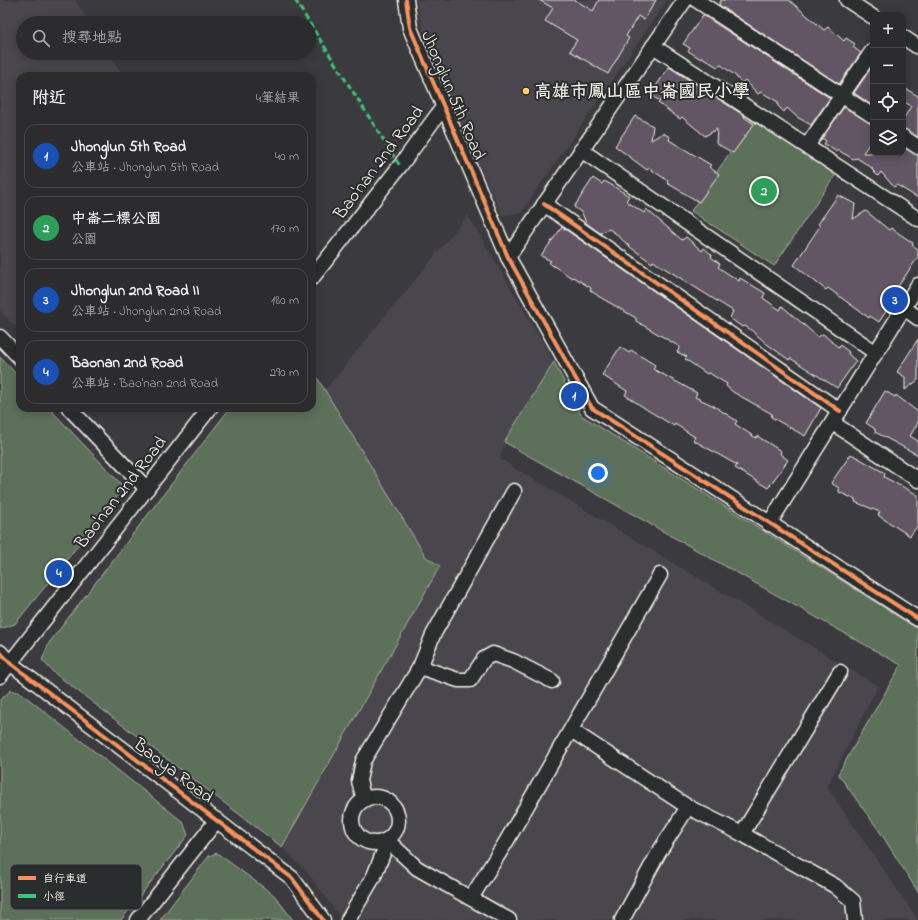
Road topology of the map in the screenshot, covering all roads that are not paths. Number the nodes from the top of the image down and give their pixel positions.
1 (406, 0) edge
2 (685, 0) edge
3 (696, 0) edge
4 (847, 0) edge
5 (870, 15) edge
6 (906, 39) edge
7 (653, 46) junction
8 (918, 47) edge
9 (870, 54) edge
10 (841, 95) junction
11 (444, 106) junction
12 (870, 114) edge
13 (906, 139) edge
14 (807, 146) junction
15 (918, 147) edge
16 (581, 150) junction
17 (544, 204) junction
18 (918, 219) edge
19 (508, 257) junction
20 (316, 273) edge
21 (918, 285) edge
22 (904, 308) junction
23 (918, 318) edge
24 (0, 337) edge
25 (876, 353) junction
26 (16, 354) edge
27 (73, 412) edge
28 (207, 412) edge
29 (836, 417) junction
30 (918, 480) edge
31 (147, 488) junction
32 (514, 491) dead end
33 (769, 524) junction
34 (660, 575) dead end
35 (918, 619) edge
36 (0, 652) edge
37 (10, 663) junction
38 (420, 667) junction
39 (840, 672) dead end
40 (0, 676) edge
41 (552, 682) dead end
42 (571, 730) junction
43 (364, 800) junction
44 (688, 807) junction
45 (217, 820) junction
46 (742, 834) junction
47 (388, 841) junction
48 (471, 898) junction
49 (138, 920) edge
50 (323, 920) edge
51 (348, 920) edge
52 (509, 920) edge
53 (622, 920) edge
54 (855, 920) edge

1 - 11 street, Jhonglun 5th Road
2 - 7 street
3 - 10 street
4 - 5 street
6 - 8 street
7 - 14 street
7 - 16 street
9 - 10 street
10 - 12 street
10 - 14 street
11 - 19 street, Jhonglun 5th Road
11 - 20 street, Bao'nan 2nd Road
13 - 15 street
14 - 18 street
16 - 17 street
16 - 25 street
17 - 19 street
17 - 29 street
19 - 33 street, Jhonglun 5th Road
21 - 22 street
22 - 23 street
22 - 25 street
24 - 26 street
25 - 29 street
27 - 31 street
28 - 31 street, Bao'nan 2nd Road
29 - 30 street
29 - 33 street
31 - 37 street, Bao'nan 2nd Road
32 - 38 street
33 - 35 street, Jhonglun 5th Road
34 - 42 street
36 - 37 street, Baoya Road
37 - 40 street, Bao'nan 2nd Road
37 - 45 street, Baoya Road
38 - 41 street
38 - 43 street
39 - 46 street
42 - 44 street
42 - 48 street
43 - 47 street
43 - 47 street
44 - 46 street
44 - 53 street
45 - 49 street
45 - 50 street, Baoya Road
46 - 54 street
47 - 48 street
47 - 51 street
48 - 52 street

